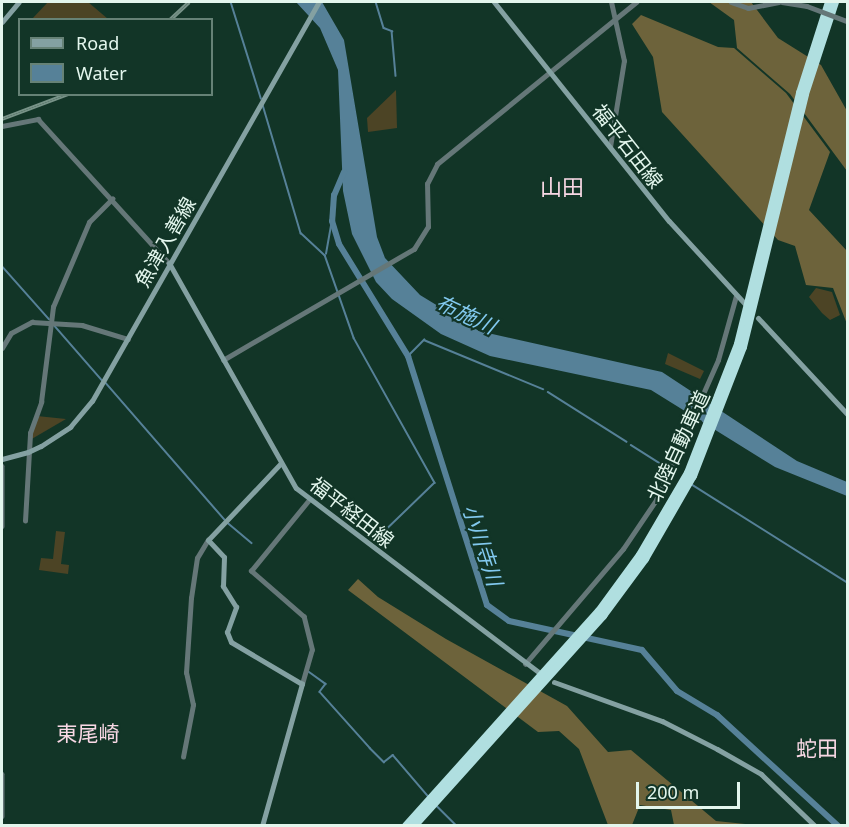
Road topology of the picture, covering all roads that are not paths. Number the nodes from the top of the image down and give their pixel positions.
1 (20, 2) edge
2 (319, 2) edge
3 (494, 2) edge
4 (612, 2) edge
5 (636, 2) edge
6 (731, 2) edge
7 (780, 2) edge
8 (829, 2) edge
9 (835, 2) edge
10 (616, 20) junction
11 (2, 22) edge
12 (847, 22) edge
13 (551, 73) junction
14 (2, 126) edge
15 (610, 147) junction
16 (112, 199) junction
17 (169, 263) junction
18 (736, 296) junction
19 (745, 304) dead end
20 (758, 318) dead end
21 (51, 321) junction
22 (128, 339) junction
23 (741, 346) junction
24 (2, 348) edge
25 (223, 360) junction
26 (848, 415) edge
27 (2, 459) edge
28 (280, 464) junction
29 (2, 466) edge
30 (309, 500) junction
31 (25, 520) dead end
32 (2, 526) edge
33 (208, 540) junction
34 (575, 645) junction
35 (525, 664) junction
36 (538, 672) dead end
37 (554, 682) dead end
38 (302, 684) junction
39 (183, 757) dead end
40 (2, 774) edge
41 (2, 816) edge
42 (262, 825) edge
43 (406, 825) edge
44 (414, 825) edge
45 (815, 825) edge

1 - 11 main road
2 - 17 main road, 魚津入善線
3 - 13 main road, 福平石田線
4 - 10 street
5 - 10 street
6 - 7 street
7 - 12 street, bridge
8 - 23 highway, 北陸自動車道
9 - 23 highway, 北陸自動車道
10 - 13 street
10 - 15 street
13 - 15 main road, 福平石田線
13 - 25 street
14 - 16 street
15 - 18 main road, 福平石田線
16 - 17 street
16 - 21 street
17 - 22 main road, 魚津入善線
17 - 25 main road, 福平経田線
18 - 19 main road, 福平石田線
18 - 35 street
20 - 26 main road
21 - 22 street
21 - 24 street
21 - 31 street
22 - 27 main road, 魚津入善線, bridge
23 - 34 highway, 北陸自動車道
25 - 28 main road, 福平経田線
28 - 30 main road, 福平経田線
28 - 33 main road
29 - 32 street
30 - 35 main road, 福平経田線
30 - 38 street
33 - 38 main road
33 - 39 street
34 - 43 highway, 北陸自動車道
34 - 44 highway, 北陸自動車道
35 - 36 main road, 福平経田線
37 - 45 main road
38 - 42 main road
40 - 41 street

